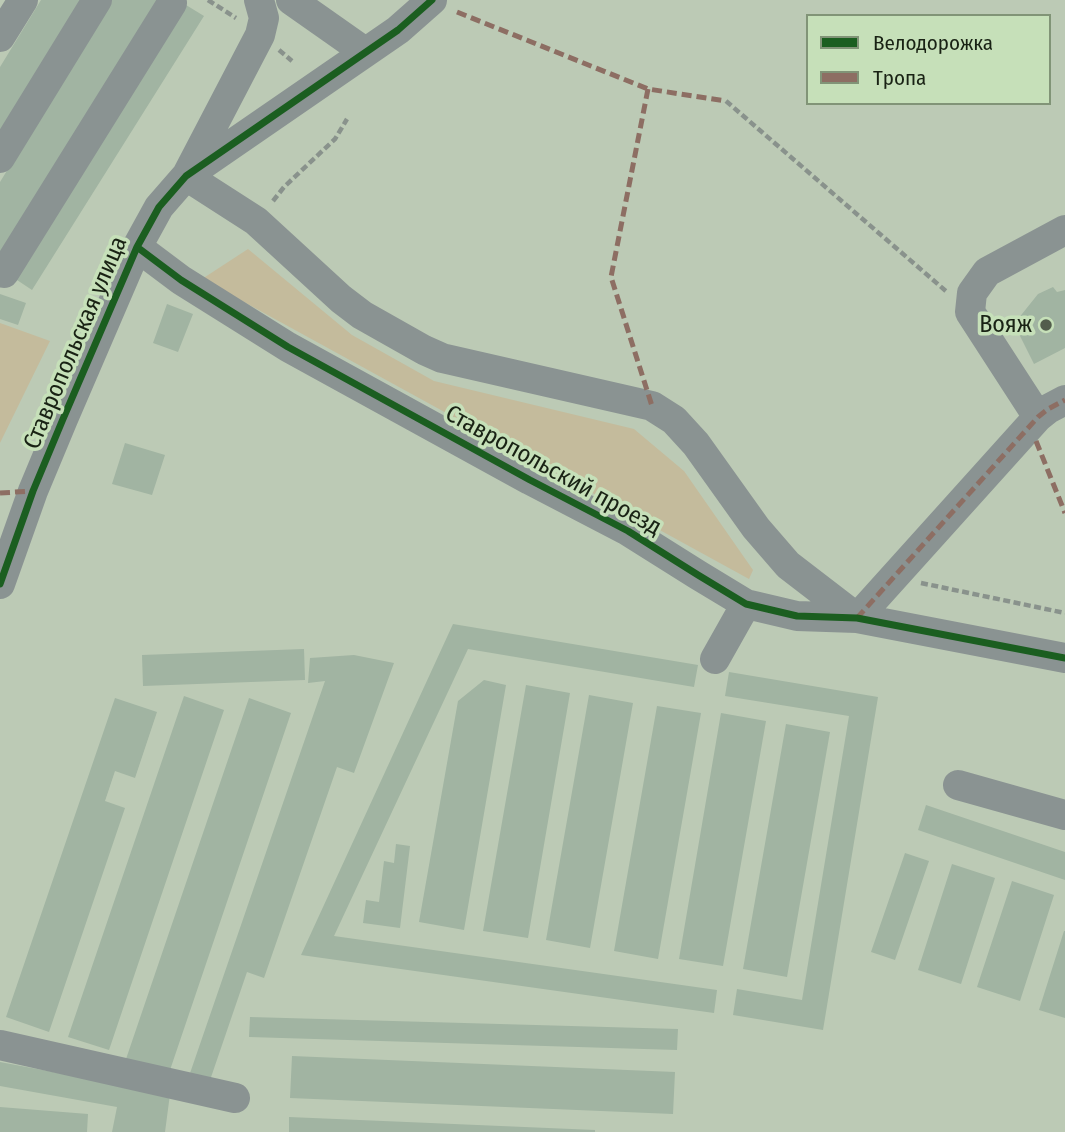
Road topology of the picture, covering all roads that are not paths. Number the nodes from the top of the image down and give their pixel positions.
1 (23, 0) edge
2 (97, 0) edge
3 (260, 0) edge
4 (291, 0) edge
5 (432, 0) edge
6 (173, 3) dead end
7 (0, 37) edge
8 (365, 52) junction
9 (0, 158) edge
10 (186, 176) junction
11 (1065, 230) edge
12 (137, 247) junction
13 (0, 272) edge
14 (1057, 407) edge
15 (0, 584) edge
16 (746, 604) junction
17 (857, 618) junction
18 (1065, 657) edge
19 (715, 659) dead end
20 (958, 785) dead end
21 (1064, 812) edge
22 (0, 1045) edge
23 (235, 1098) dead end

1 - 7 street
2 - 9 street
3 - 10 street
4 - 8 street
5 - 8 street, Ставропольская улица
6 - 13 street
8 - 10 street, Ставропольская улица
10 - 12 street, Ставропольская улица
10 - 17 street, Ставропольский проезд
11 - 14 street
12 - 15 street, Ставропольская улица
12 - 16 street, Ставропольский проезд
14 - 17 street
16 - 17 street, Ставропольский проезд
16 - 19 street
17 - 18 street, Ставропольский проезд
20 - 21 street
22 - 23 street

